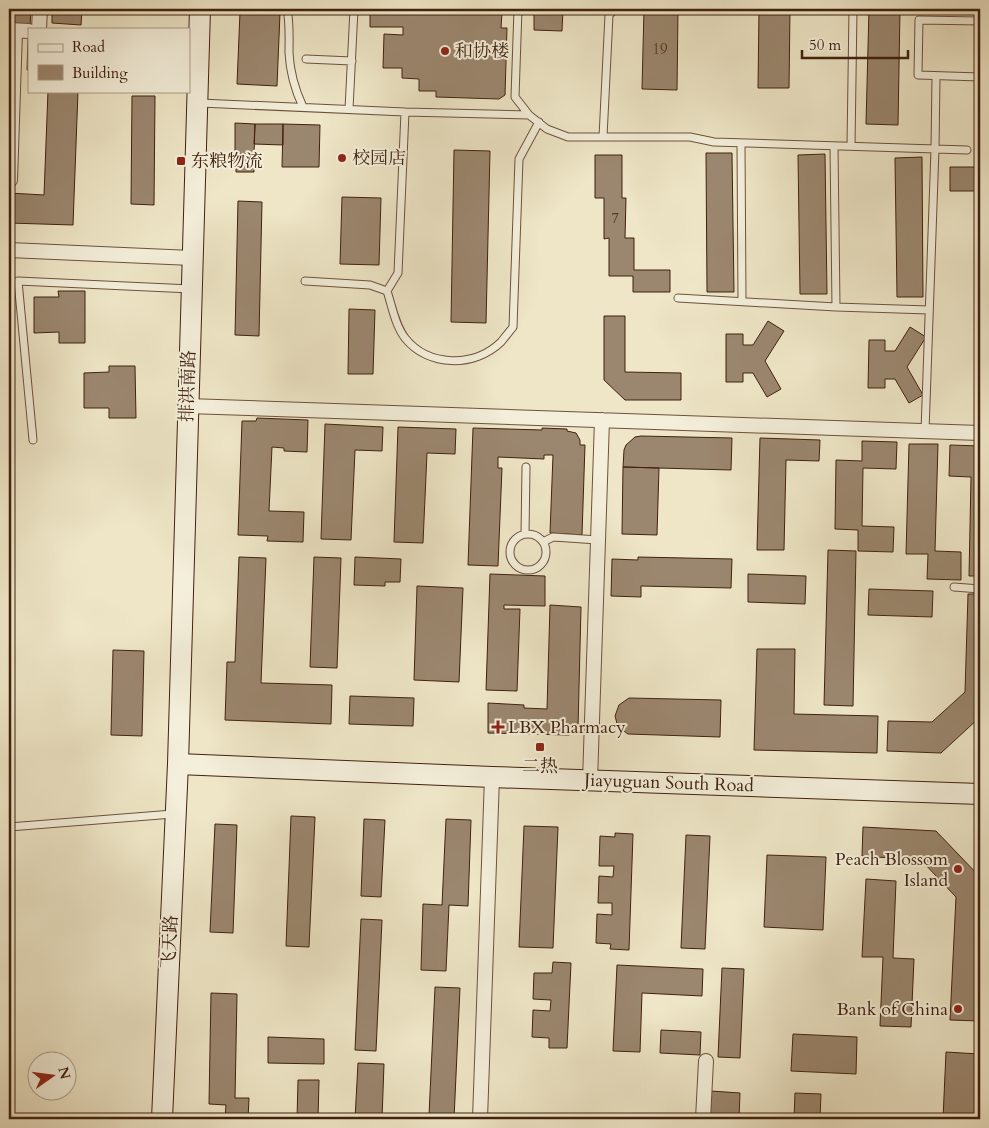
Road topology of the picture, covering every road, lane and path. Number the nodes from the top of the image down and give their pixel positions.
1 (40, 9) edge
2 (200, 9) edge
3 (287, 9) edge
4 (354, 9) edge
5 (518, 9) edge
6 (614, 9) edge
7 (853, 9) edge
8 (980, 21) edge
9 (40, 28) edge
10 (18, 31) edge
11 (306, 59) dead end
12 (352, 61) junction
13 (936, 76) junction
14 (980, 77) edge
15 (197, 102) junction
16 (303, 107) junction
17 (349, 110) junction
18 (405, 112) junction
19 (529, 115) junction
20 (539, 122) junction
21 (603, 137) junction
22 (741, 143) junction
23 (834, 146) junction
24 (850, 146) junction
25 (935, 149) junction
26 (967, 150) dead end
27 (10, 180) edge
28 (9, 250) edge
29 (192, 258) junction
30 (305, 281) dead end
31 (191, 289) junction
32 (387, 291) junction
33 (678, 298) dead end
34 (742, 301) junction
35 (836, 307) junction
36 (930, 310) junction
37 (187, 406) junction
38 (602, 420) junction
39 (925, 431) junction
40 (980, 433) edge
41 (33, 440) dead end
42 (526, 467) dead end
43 (525, 534) junction
44 (598, 540) junction
45 (544, 542) junction
46 (954, 587) dead end
47 (980, 589) edge
48 (178, 764) junction
49 (492, 777) junction
50 (590, 781) junction
51 (980, 794) edge
52 (176, 813) junction
53 (9, 827) edge
54 (706, 1061) dead end
55 (162, 1119) edge
56 (480, 1119) edge
57 (704, 1119) edge

1 - 9 street
2 - 15 street, 排洪南路
3 - 16 lane
4 - 12 lane
5 - 19 lane
6 - 21 lane
7 - 24 lane
8 - 13 lane
10 - 27 street
11 - 12 lane
12 - 17 lane
13 - 14 lane
13 - 25 lane
15 - 16 lane
15 - 29 street, 排洪南路
16 - 17 lane
17 - 18 lane
18 - 19 lane
18 - 32 lane
19 - 20 lane
20 - 21 lane
20 - 32 lane
21 - 22 lane
22 - 23 lane
22 - 34 lane
23 - 24 lane
23 - 35 lane
24 - 25 lane
25 - 26 lane
25 - 36 lane
28 - 29 street
29 - 31 street, 排洪南路
30 - 32 lane
31 - 37 street, 排洪南路
31 - 41 lane
33 - 34 lane
34 - 35 lane
35 - 36 lane
36 - 39 lane
37 - 38 street
37 - 48 street, 排洪南路
38 - 39 street
38 - 44 street
39 - 40 street
42 - 43 lane
43 - 45 lane
43 - 45 lane
44 - 45 lane
44 - 50 street
46 - 47 lane
48 - 49 street, Jiayuguan South Road
48 - 52 street, 飞天路
49 - 50 street, Jiayuguan South Road
49 - 56 street
50 - 51 street, Jiayuguan South Road
52 - 53 lane
52 - 55 street, 飞天路
54 - 57 street

